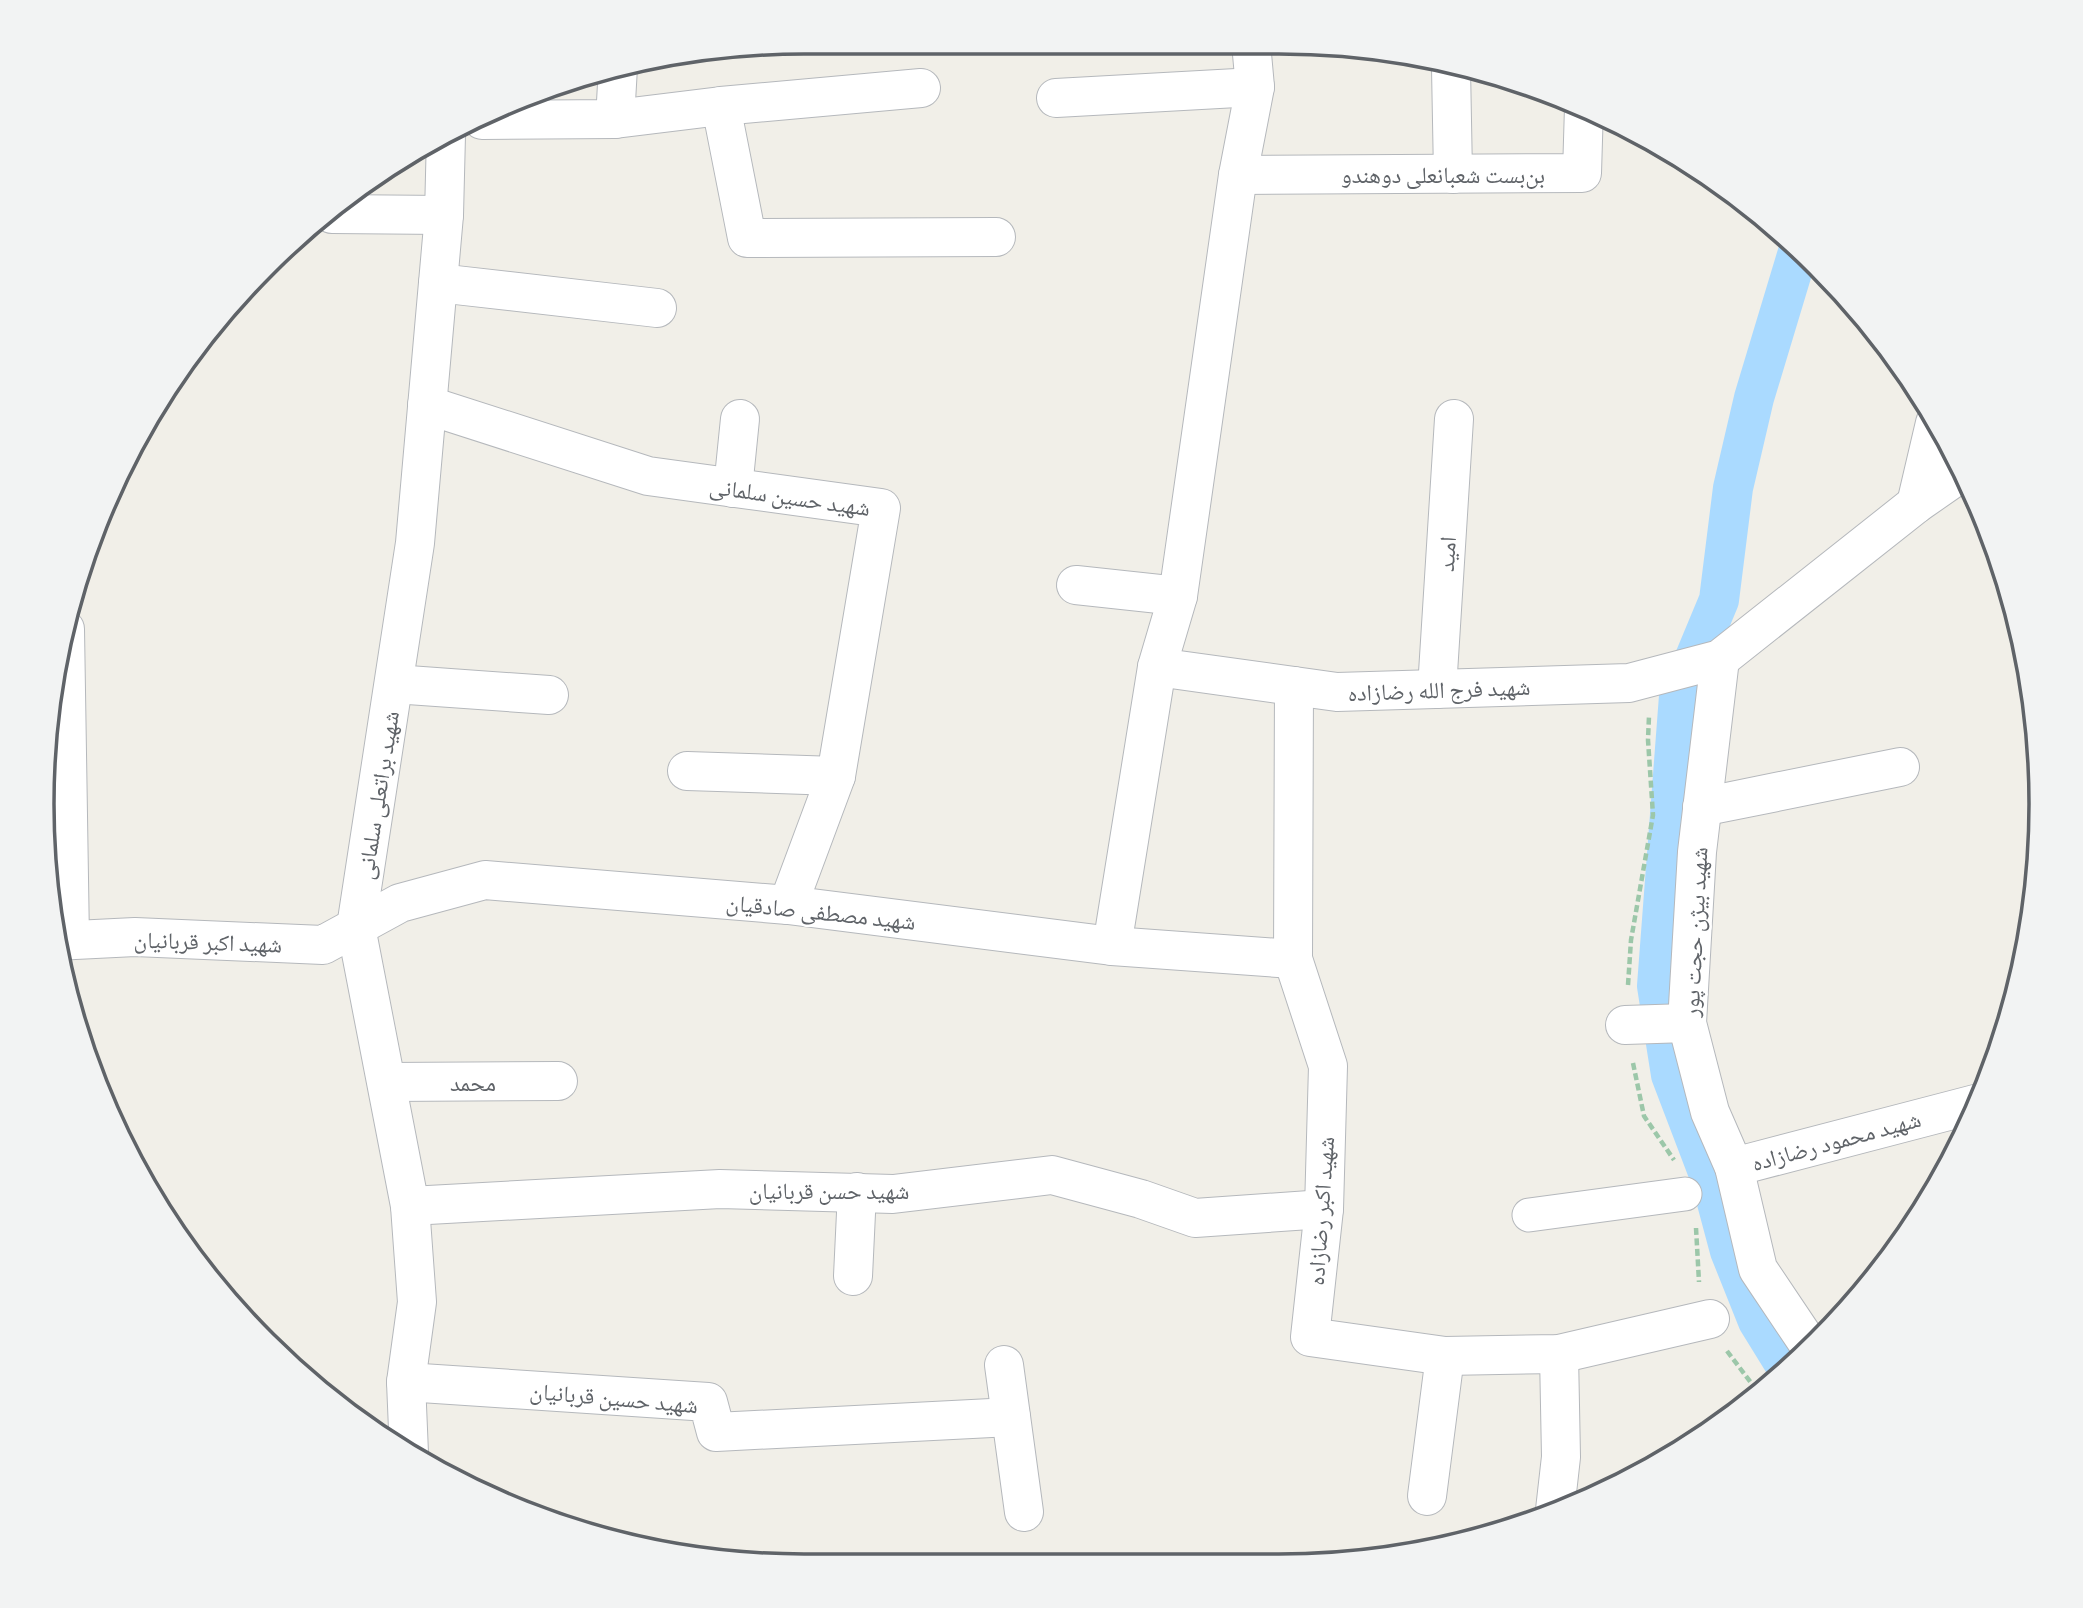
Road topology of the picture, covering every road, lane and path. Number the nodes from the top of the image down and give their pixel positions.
1 (1252, 54) edge
2 (1451, 75) edge
3 (617, 78) edge
4 (1255, 87) junction
5 (921, 88) dead end
6 (1056, 98) dead end
7 (721, 106) junction
8 (615, 119) junction
9 (1584, 119) edge
10 (498, 120) edge
11 (446, 146) edge
12 (1453, 174) junction
13 (1238, 175) junction
14 (342, 214) edge
15 (444, 215) junction
16 (996, 237) dead end
17 (438, 283) junction
18 (657, 308) dead end
19 (427, 405) junction
20 (740, 419) dead end
21 (1454, 419) dead end
22 (1932, 436) edge
23 (1954, 478) edge
24 (733, 488) junction
25 (1916, 504) junction
26 (1076, 584) dead end
27 (1178, 596) junction
28 (1720, 659) junction
29 (1157, 667) junction
30 (65, 684) edge
31 (394, 684) junction
32 (1294, 686) junction
33 (1437, 690) junction
34 (550, 695) dead end
35 (1899, 767) dead end
36 (687, 771) dead end
37 (836, 776) junction
38 (1702, 807) junction
39 (788, 905) junction
40 (63, 915) edge
41 (356, 927) junction
42 (67, 941) edge
43 (1112, 946) junction
44 (1293, 959) junction
45 (1687, 1023) junction
46 (1625, 1025) dead end
47 (558, 1081) dead end
48 (388, 1082) junction
49 (1965, 1107) edge
50 (1734, 1167) junction
51 (857, 1192) junction
52 (1685, 1194) dead end
53 (410, 1206) junction
54 (1324, 1209) junction
55 (1529, 1215) dead end
56 (853, 1276) dead end
57 (1710, 1319) dead end
58 (1804, 1338) edge
59 (1559, 1354) junction
60 (1445, 1356) junction
61 (1004, 1365) dead end
62 (406, 1382) junction
63 (1011, 1417) junction
64 (408, 1440) edge
65 (1427, 1496) dead end
66 (1556, 1501) edge
67 (1024, 1512) dead end

1 - 4 street
2 - 12 street
3 - 8 street
4 - 6 street
4 - 13 street
5 - 7 street
7 - 8 street
7 - 16 street
8 - 10 street
9 - 12 street, بن‌بست شعبانعلی دوهندو
11 - 15 street, شهید براتعلی سلمانی
12 - 13 street, بن‌بست شعبانعلی دوهندو
13 - 27 street
14 - 15 street
15 - 17 street, شهید براتعلی سلمانی
17 - 18 street
17 - 19 street, شهید براتعلی سلمانی
19 - 24 street, شهید حسین سلمانی
19 - 31 street, شهید براتعلی سلمانی
20 - 24 street
21 - 33 street, امید
22 - 25 street
23 - 25 street
24 - 37 street, شهید حسین سلمانی
25 - 28 street
26 - 27 street
27 - 29 street
28 - 33 street, شهید فرج الله رضازاده
28 - 38 street, شهید بیژن حجت پور
29 - 32 street, شهید فرج الله رضازاده
29 - 43 street
30 - 40 street
31 - 34 street
31 - 41 street, شهید براتعلی سلمانی
32 - 33 street, شهید فرج الله رضازاده
32 - 44 street, شهید اکبر رضازاده
35 - 38 street
36 - 37 street
37 - 39 street, شهید حسین سلمانی
38 - 45 street, شهید بیژن حجت پور
39 - 41 street, شهید مصطفی صادقیان
39 - 43 street, شهید مصطفی صادقیان
41 - 42 street, شهید اکبر قربانیان
41 - 48 street, شهید براتعلی سلمانی
43 - 44 street, شهید مصطفی صادقیان
44 - 54 street, شهید اکبر رضازاده
45 - 46 street
45 - 50 street, شهید بیژن حجت پور
47 - 48 street, محمد
48 - 53 street, شهید براتعلی سلمانی
49 - 50 street, شهید محمود رضازاده
50 - 58 street, شهید بیژن حجت پور
51 - 53 street, شهید حسن قربانیان
51 - 54 street, شهید حسن قربانیان
51 - 56 street
52 - 55 street
53 - 62 street, شهید براتعلی سلمانی
54 - 60 street, شهید اکبر رضازاده
57 - 59 street, شهید اکبر رضازاده
59 - 60 street, شهید اکبر رضازاده
59 - 66 street
60 - 65 street
61 - 63 street
62 - 63 street, شهید حسین قربانیان
62 - 64 street, شهید براتعلی سلمانی
63 - 67 street

